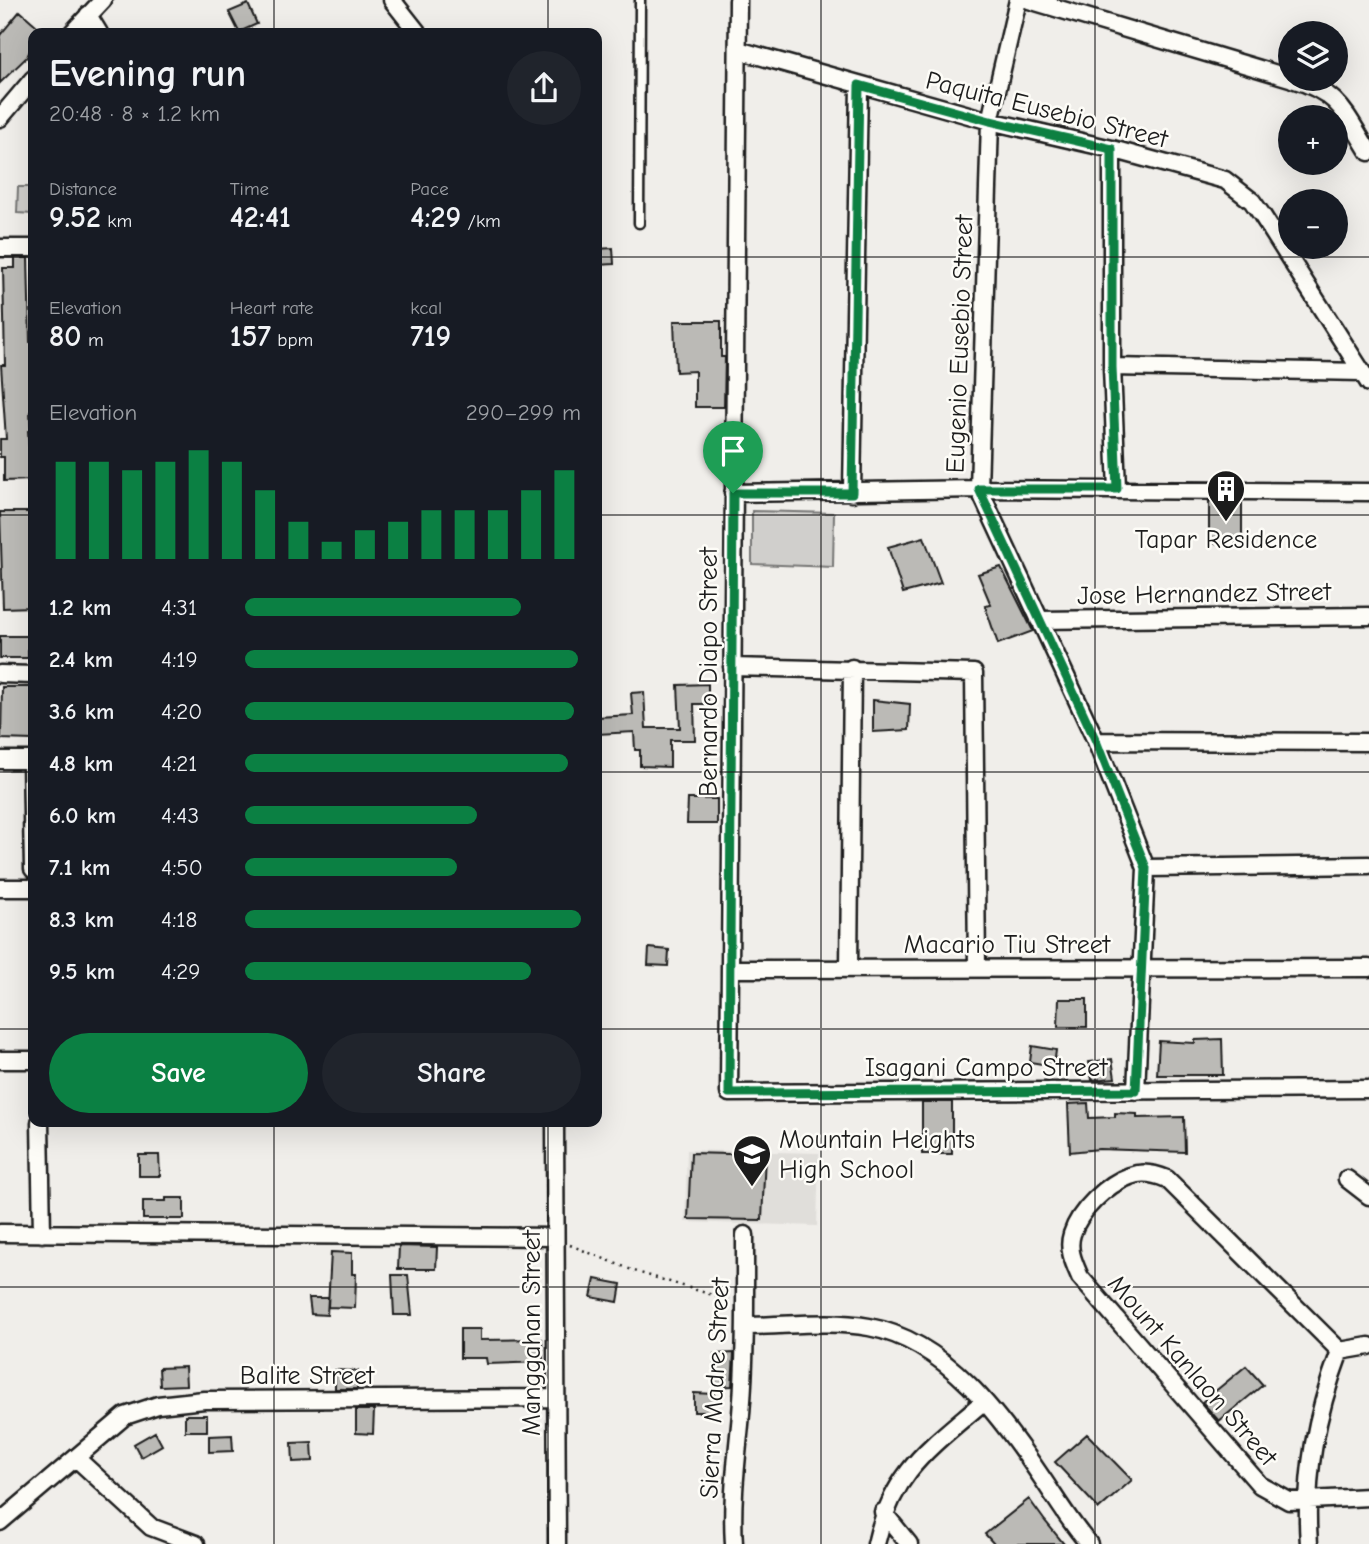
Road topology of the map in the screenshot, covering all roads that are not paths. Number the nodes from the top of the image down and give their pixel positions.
1 (103, 0) edge
2 (392, 0) edge
3 (640, 0) edge
4 (738, 0) edge
5 (1018, 0) edge
6 (1029, 0) edge
7 (88, 15) junction
8 (76, 28) edge
9 (96, 28) edge
10 (414, 28) edge
11 (738, 50) junction
12 (1278, 74) edge
13 (28, 85) edge
14 (859, 85) junction
15 (1324, 91) edge
16 (0, 118) edge
17 (990, 121) junction
18 (1112, 149) junction
19 (1369, 152) edge
20 (639, 223) dead end
21 (0, 248) edge
22 (28, 248) edge
23 (1112, 367) junction
24 (1366, 377) edge
25 (979, 489) junction
26 (1117, 489) junction
27 (1369, 492) edge
28 (733, 493) junction
29 (852, 493) junction
30 (1369, 616) edge
31 (1039, 620) junction
32 (732, 667) junction
33 (852, 668) junction
34 (0, 674) edge
35 (28, 675) edge
36 (1096, 741) junction
37 (1369, 742) edge
38 (0, 760) edge
39 (28, 760) edge
40 (1369, 865) edge
41 (1146, 868) junction
42 (0, 888) edge
43 (28, 888) edge
44 (977, 968) junction
45 (1140, 968) junction
46 (1369, 968) edge
47 (730, 969) junction
48 (849, 969) junction
49 (0, 1060) edge
50 (28, 1060) edge
51 (1369, 1089) edge
52 (1136, 1091) junction
53 (729, 1093) joint
54 (40, 1127) edge
55 (555, 1127) edge
56 (1347, 1178) dead end
57 (1369, 1196) edge
58 (0, 1233) edge
59 (42, 1234) junction
60 (745, 1235) dead end
61 (555, 1237) junction
62 (745, 1326) junction
63 (1369, 1346) edge
64 (1340, 1351) junction
65 (556, 1398) junction
66 (984, 1401) junction
67 (76, 1458) junction
68 (1369, 1497) edge
69 (1306, 1502) junction
70 (883, 1512) junction
71 (0, 1522) edge
72 (196, 1544) edge
73 (557, 1544) edge
74 (734, 1544) edge
75 (876, 1544) edge
76 (909, 1544) edge
77 (1089, 1544) edge
78 (1309, 1544) edge

1 - 7 street
2 - 10 street
3 - 20 lane
4 - 11 street, Bernardo Diapo Street
5 - 17 street, Eugenio Eusebio Street
6 - 12 street
7 - 8 street
7 - 9 street
11 - 14 street, Paquita Eusebio Street
11 - 28 street, Bernardo Diapo Street
13 - 16 street
14 - 17 street, Paquita Eusebio Street
14 - 29 street
15 - 19 street
17 - 18 street, Paquita Eusebio Street
17 - 25 street, Eugenio Eusebio Street
18 - 23 street
18 - 24 street, Paquita Eusebio Street
21 - 22 street
23 - 24 street
23 - 26 street
25 - 26 street
25 - 29 street
25 - 31 street, Eugenio Eusebio Street
26 - 27 street
28 - 29 street
28 - 32 street, Bernardo Diapo Street
30 - 31 street, Jose Hernandez Street
31 - 36 street, Eugenio Eusebio Street
32 - 33 street
32 - 47 street, Bernardo Diapo Street
33 - 44 street
33 - 48 street
34 - 35 street
36 - 37 street
36 - 41 street, Eugenio Eusebio Street
38 - 39 street
40 - 41 street
41 - 45 street, Eugenio Eusebio Street
42 - 43 street
44 - 45 street, Macario Tiu Street
44 - 48 street, Macario Tiu Street
45 - 46 street, Macario Tiu Street
45 - 52 street, Eugenio Eusebio Street
47 - 48 street, Macario Tiu Street
47 - 53 street, Bernardo Diapo Street
49 - 50 street
51 - 52 street, Isagani Campo Street
52 - 53 street, Isagani Campo Street
54 - 59 street
55 - 61 street, Manggahan Street
56 - 57 street
58 - 59 street
59 - 61 street
60 - 62 street, Sierra Madre Street
61 - 65 street, Manggahan Street
62 - 66 street
62 - 74 street, Sierra Madre Street
63 - 64 street
64 - 69 street
64 - 69 street, Mount Kanlaon Street
65 - 67 street, Balite Street
65 - 73 street, Manggahan Street
66 - 70 street
66 - 77 street
67 - 71 street, Balite Street
67 - 72 street
68 - 69 street, Mount Kanlaon Street
69 - 78 street
70 - 75 street
70 - 76 street

